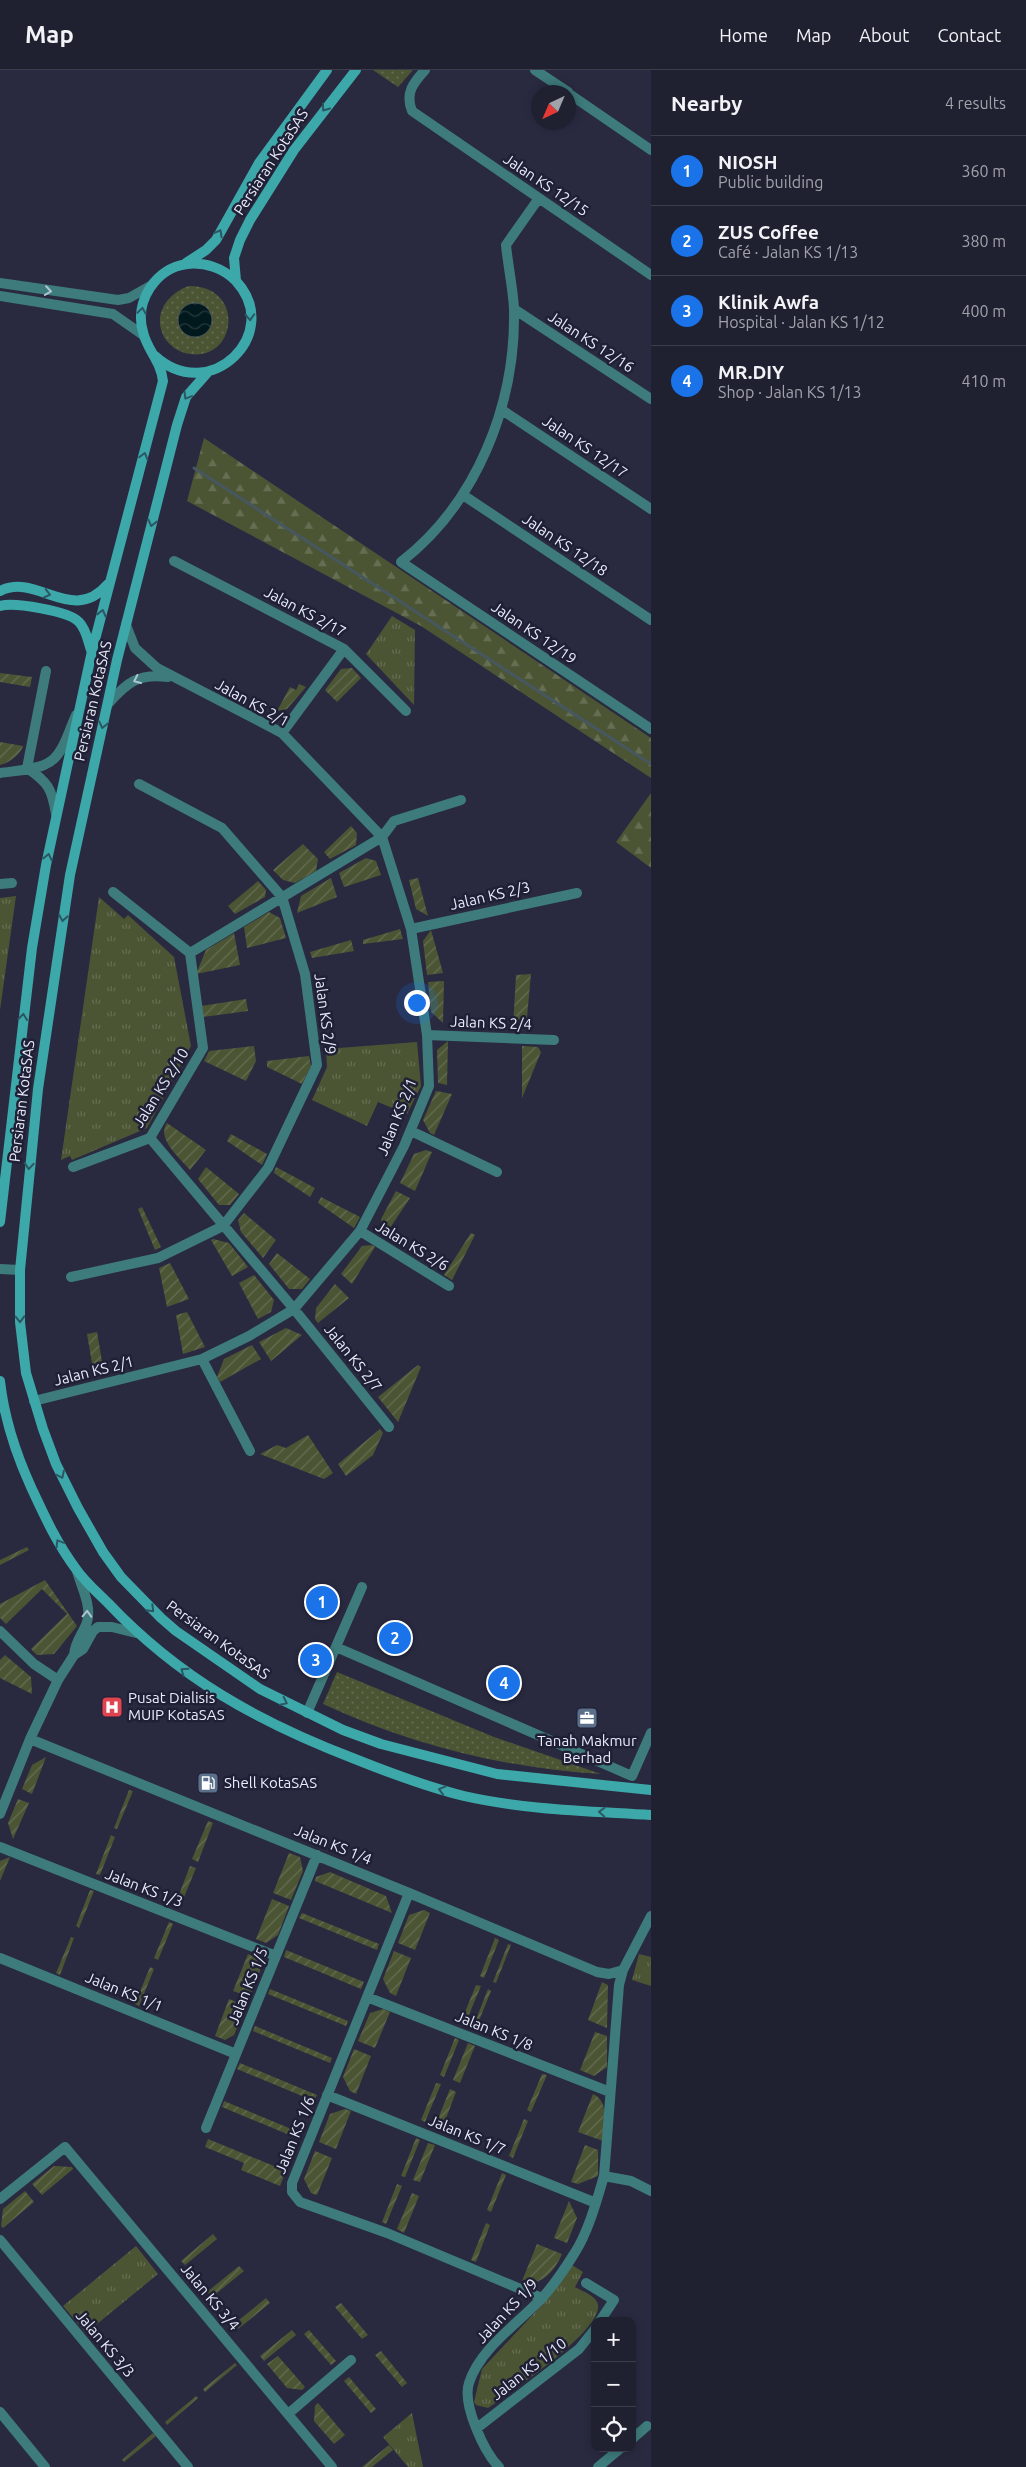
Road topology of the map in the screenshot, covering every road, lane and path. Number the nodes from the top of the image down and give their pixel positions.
1 (327, 70) edge
2 (356, 70) edge
3 (425, 70) edge
4 (535, 70) edge
5 (557, 85) edge
6 (576, 98) edge
7 (651, 150) edge
8 (538, 198) junction
9 (183, 265) junction
10 (651, 275) edge
11 (236, 281) junction
12 (0, 284) edge
13 (152, 285) junction
14 (0, 296) edge
15 (514, 309) junction
16 (143, 335) junction
17 (155, 356) junction
18 (208, 372) junction
19 (651, 399) edge
20 (502, 410) junction
21 (463, 495) junction
22 (651, 509) edge
23 (174, 561) dead end
24 (110, 582) junction
25 (0, 591) edge
26 (0, 606) edge
27 (651, 620) edge
28 (126, 625) junction
29 (344, 649) junction
30 (92, 651) junction
31 (46, 671) dead end
32 (174, 678) junction
33 (108, 704) junction
34 (78, 711) junction
35 (406, 711) dead end
36 (651, 729) edge
37 (282, 734) junction
38 (27, 768) junction
39 (0, 773) edge
40 (139, 784) dead end
41 (461, 800) dead end
42 (56, 816) junction
43 (382, 837) junction
44 (12, 883) dead end
45 (0, 884) edge
46 (113, 892) dead end
47 (576, 893) dead end
48 (282, 897) junction
49 (411, 929) junction
50 (190, 953) junction
51 (427, 1035) junction
52 (554, 1040) dead end
53 (411, 1131) junction
54 (150, 1138) junction
55 (73, 1168) dead end
56 (497, 1172) dead end
57 (0, 1222) edge
58 (223, 1226) junction
59 (360, 1231) junction
60 (0, 1269) edge
61 (20, 1270) junction
62 (71, 1277) dead end
63 (449, 1286) dead end
64 (294, 1309) junction
65 (202, 1359) junction
66 (0, 1380) edge
67 (34, 1401) junction
68 (389, 1427) dead end
69 (250, 1451) dead end
70 (77, 1571) junction
71 (362, 1587) dead end
72 (0, 1632) edge
73 (136, 1633) junction
74 (336, 1647) junction
75 (74, 1655) junction
76 (58, 1680) junction
77 (307, 1713) junction
78 (651, 1733) edge
79 (30, 1739) junction
80 (651, 1790) edge
81 (625, 1813) junction
82 (0, 1814) edge
83 (651, 1815) edge
84 (651, 1822) edge
85 (0, 1847) edge
86 (317, 1855) junction
87 (409, 1893) junction
88 (651, 1916) edge
89 (276, 1956) junction
90 (0, 1958) edge
91 (624, 1970) junction
92 (367, 1997) junction
93 (236, 2054) junction
94 (610, 2092) junction
95 (327, 2095) junction
96 (206, 2128) dead end
97 (604, 2176) junction
98 (651, 2191) edge
99 (0, 2199) edge
100 (596, 2203) junction
101 (0, 2240) edge
102 (586, 2283) dead end
103 (542, 2298) junction
104 (603, 2317) edge
105 (591, 2334) edge
106 (352, 2360) dead end
107 (0, 2412) edge
108 (288, 2414) junction
109 (647, 2426) dead end
110 (477, 2428) junction
111 (636, 2436) edge
112 (616, 2452) edge
113 (45, 2467) edge
114 (188, 2467) edge
115 (332, 2467) edge
116 (499, 2467) edge
117 (598, 2467) edge

9 -> 1 main road, Persiaran KotaSAS
2 -> 11 main road, Persiaran KotaSAS
3 - 8 street, Jalan KS 12/15
4 - 5 street
6 - 7 street
8 - 10 street, Jalan KS 12/15
8 - 15 street
9 - 11 main road, Persiaran KotaSAS
9 - 13 main road, Persiaran KotaSAS
11 -> 18 main road, Persiaran KotaSAS
12 -> 13 street
16 -> 13 main road, Persiaran KotaSAS
14 - 16 street
15 - 19 street, Jalan KS 12/16
15 - 20 street
16 - 17 main road, Persiaran KotaSAS
17 - 18 main road, Persiaran KotaSAS
24 -> 17 main road, Persiaran KotaSAS
18 -> 28 main road, Persiaran KotaSAS
20 - 21 street
20 - 22 street, Jalan KS 12/17
21 - 27 street, Jalan KS 12/18
21 - 36 street, Jalan KS 12/19
23 - 29 street, Jalan KS 2/17
25 -> 24 main road
30 -> 24 main road, Persiaran KotaSAS
26 - 30 main road
28 - 32 street, Jalan KS 2/1
28 - 33 main road, Persiaran KotaSAS
29 - 35 street, Jalan KS 2/17
29 - 37 street
30 - 34 main road, Persiaran KotaSAS
31 - 38 street
32 -> 33 street
32 - 37 street, Jalan KS 2/1
33 -> 61 main road, Persiaran KotaSAS
34 - 38 street
34 - 42 main road, Persiaran KotaSAS
37 - 43 street, Jalan KS 2/1
38 - 39 street
38 - 42 street
40 - 48 street, Jalan KS 2/9
41 - 43 street
57 -> 42 main road, Persiaran KotaSAS
43 - 48 street
43 - 49 street, Jalan KS 2/1
44 - 45 street
46 - 50 street
47 - 49 street, Jalan KS 2/3
48 - 50 street
48 - 58 street, Jalan KS 2/9
49 - 51 street, Jalan KS 2/1
50 - 54 street, Jalan KS 2/10
51 - 52 street, Jalan KS 2/4
51 - 53 street, Jalan KS 2/1
53 - 56 street
53 - 59 street, Jalan KS 2/1
54 - 55 street, Jalan KS 2/10
54 - 58 street, Jalan KS 2/7
58 - 62 street, Jalan KS 2/9
58 - 64 street, Jalan KS 2/7
59 - 63 street, Jalan KS 2/6
59 - 64 street, Jalan KS 2/1
60 - 61 street
61 -> 67 main road, Persiaran KotaSAS
64 - 65 street, Jalan KS 2/1
64 - 68 street, Jalan KS 2/7
65 - 67 street, Jalan KS 2/1
65 - 69 street
70 -> 66 main road
67 -> 77 main road, Persiaran KotaSAS
70 - 73 main road
75 -> 70 street
71 - 74 street
72 - 76 street
73 - 75 street
81 -> 73 main road
74 - 77 street
74 - 78 street
75 - 76 street
76 - 79 street
77 - 80 main road, Persiaran KotaSAS
79 - 82 street
79 - 86 street, Jalan KS 1/4
81 - 83 main road
81 - 84 street
85 - 89 street, Jalan KS 1/3
86 - 87 street, Jalan KS 1/4
86 - 89 street, Jalan KS 1/5
87 - 91 street, Jalan KS 1/4
87 - 92 street, Jalan KS 1/6
88 - 91 street, Jalan KS 1/9
89 - 93 street, Jalan KS 1/5
90 - 93 street, Jalan KS 1/1
91 - 94 street, Jalan KS 1/9
92 - 94 street, Jalan KS 1/8
92 - 95 street, Jalan KS 1/6
93 - 96 street, Jalan KS 1/5
94 - 97 street, Jalan KS 1/9
95 - 100 street, Jalan KS 1/7
95 - 103 street, Jalan KS 1/6
97 - 98 street
97 - 100 street, Jalan KS 1/9
99 - 108 street, Jalan KS 3/4
100 - 103 street, Jalan KS 1/9
101 - 114 street, Jalan KS 3/3
102 - 104 street
103 - 110 street, Jalan KS 1/9
105 - 110 street, Jalan KS 1/10
106 - 108 street
107 - 113 street
108 - 115 street, Jalan KS 3/4
109 - 111 street
110 - 116 street, Jalan KS 1/9
112 - 117 street

